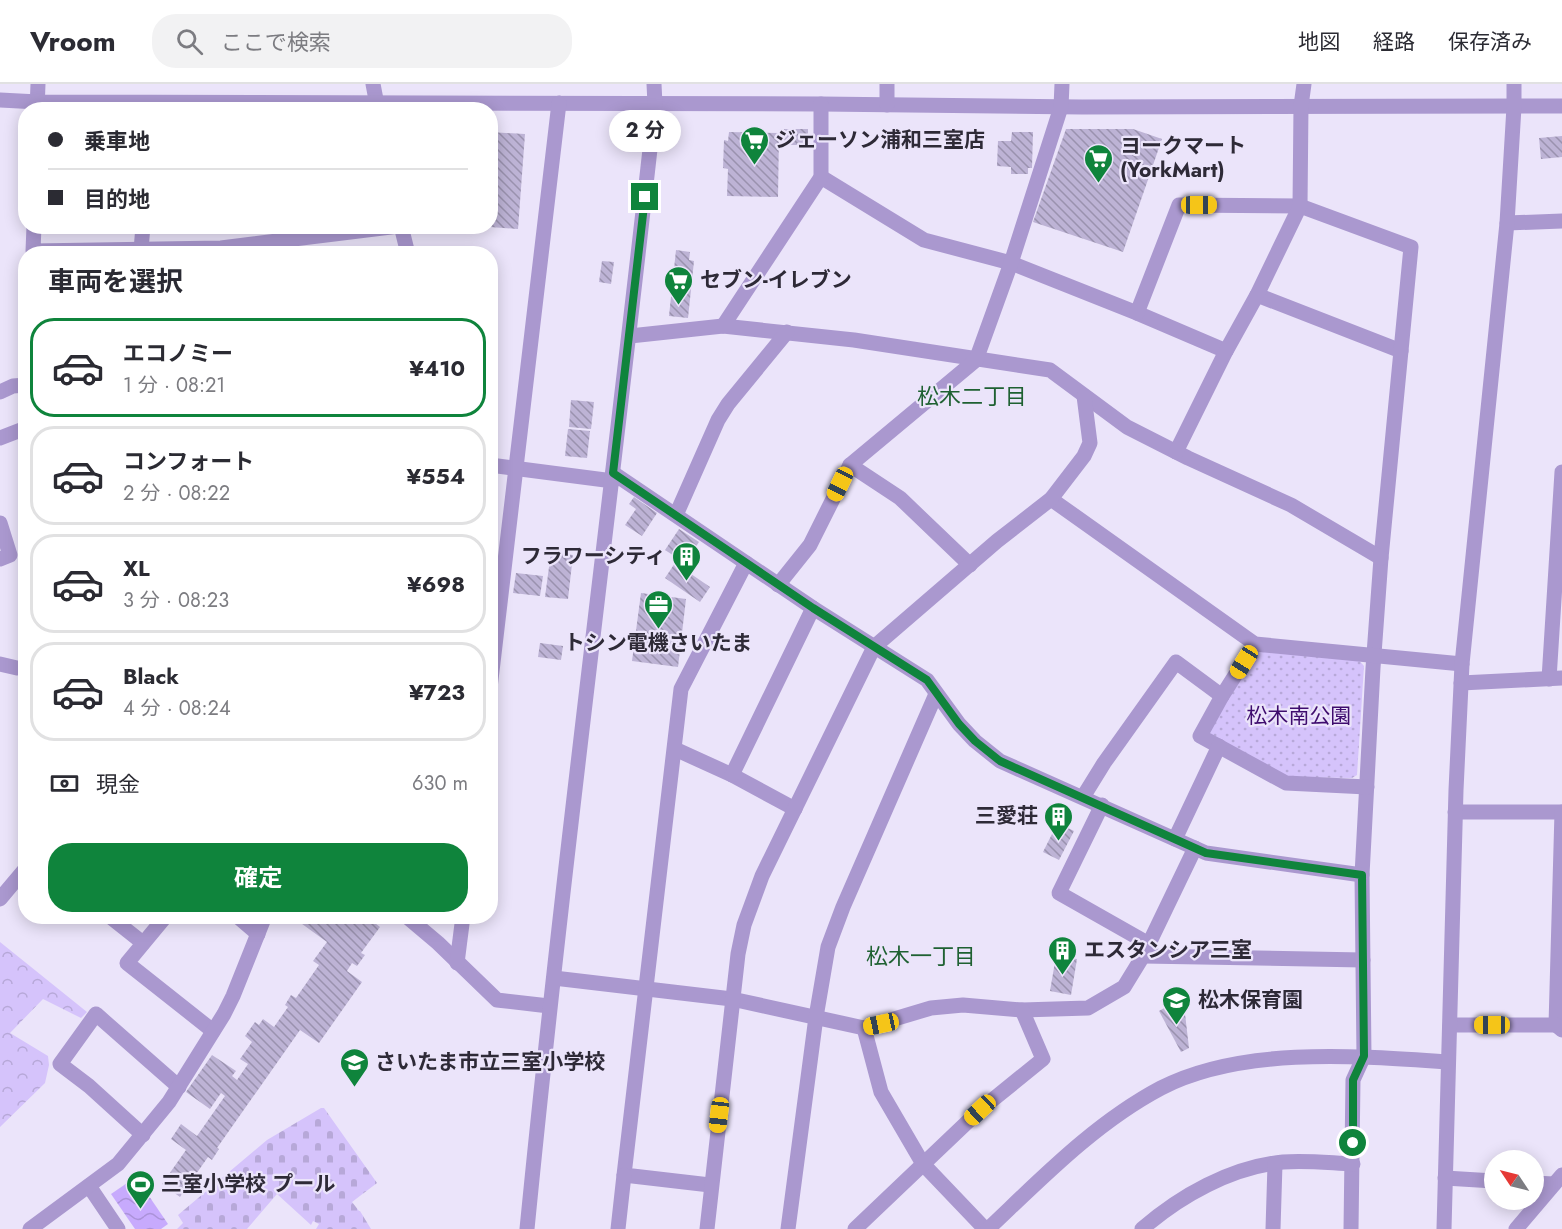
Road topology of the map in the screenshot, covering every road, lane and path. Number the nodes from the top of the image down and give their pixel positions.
1 (38, 84) edge
2 (374, 84) edge
3 (654, 84) edge
4 (887, 84) edge
5 (1062, 84) edge
6 (1304, 84) edge
7 (1514, 84) edge
8 (0, 100) edge
9 (38, 102) edge
10 (377, 102) edge
11 (18, 103) edge
12 (559, 103) junction
13 (498, 104) edge
14 (655, 104) junction
15 (821, 104) junction
16 (887, 105) junction
17 (1301, 106) junction
18 (1514, 106) junction
19 (1562, 106) edge
20 (1061, 107) junction
21 (821, 177) junction
22 (1300, 206) junction
23 (1562, 220) edge
24 (1507, 223) junction
25 (335, 234) edge
26 (236, 246) edge
27 (1011, 263) junction
28 (1257, 295) junction
29 (1137, 313) junction
30 (723, 326) junction
31 (787, 332) junction
32 (630, 336) junction
33 (1226, 351) junction
34 (1401, 351) junction
35 (976, 360) junction
36 (18, 386) edge
37 (0, 392) edge
38 (1084, 396) junction
39 (18, 431) edge
40 (0, 438) edge
41 (1176, 452) junction
42 (850, 465) junction
43 (498, 466) edge
44 (517, 470) junction
45 (1562, 474) edge
46 (613, 477) junction
47 (1051, 499) junction
48 (676, 515) junction
49 (0, 523) edge
50 (1381, 558) junction
51 (0, 559) edge
52 (746, 563) junction
53 (970, 565) junction
54 (778, 585) junction
55 (813, 608) junction
56 (498, 623) edge
57 (1255, 644) junction
58 (874, 647) junction
59 (1374, 656) junction
60 (0, 664) edge
61 (1462, 664) junction
62 (16, 668) dead end
63 (1555, 678) edge
64 (1461, 683) junction
65 (936, 694) junction
66 (1222, 696) junction
67 (1219, 746) junction
68 (675, 749) junction
69 (732, 775) junction
70 (1367, 787) junction
71 (1083, 797) junction
72 (1102, 805) junction
73 (795, 809) junction
74 (1455, 812) junction
75 (1562, 812) edge
76 (1175, 838) junction
77 (1195, 848) junction
78 (1362, 875) junction
79 (18, 878) edge
80 (0, 899) edge
81 (119, 924) edge
82 (159, 924) edge
83 (246, 924) edge
84 (262, 924) edge
85 (415, 924) edge
86 (461, 924) edge
87 (258, 934) junction
88 (143, 943) junction
89 (1146, 950) junction
90 (1363, 960) junction
91 (457, 963) junction
92 (554, 978) junction
93 (647, 988) junction
94 (732, 999) junction
95 (549, 1006) junction
96 (1022, 1010) junction
97 (816, 1017) junction
98 (1450, 1025) junction
99 (864, 1028) junction
100 (1559, 1028) edge
101 (213, 1031) junction
102 (1364, 1056) junction
103 (1448, 1062) junction
104 (179, 1087) junction
105 (143, 1135) junction
106 (924, 1164) junction
107 (1275, 1164) junction
108 (1353, 1164) junction
109 (624, 1175) junction
110 (1445, 1178) junction
111 (1558, 1179) edge
112 (1484, 1180) edge
113 (710, 1185) junction
114 (89, 1186) junction
115 (30, 1229) edge
116 (118, 1229) edge
117 (527, 1229) edge
118 (618, 1229) edge
119 (706, 1229) edge
120 (788, 1229) edge
121 (855, 1229) edge
122 (986, 1229) edge
123 (1142, 1229) edge
124 (1273, 1229) edge
125 (1352, 1229) edge
126 (1444, 1229) edge
127 (1516, 1229) edge

1 - 9 street
2 - 10 street
3 - 14 street
4 - 16 street
5 - 20 street
6 - 17 street
7 - 18 street
8 - 11 street
12 - 13 street
12 - 14 street
12 - 44 street
14 - 15 street
14 - 32 street
15 - 16 street
15 - 21 street
16 - 20 street
17 - 18 street
17 - 20 street
17 - 22 street
18 - 19 street
18 - 24 street
20 - 27 street
21 - 27 street
21 - 30 street
22 - 28 street
22 - 29 street
22 - 34 street
23 - 24 street
24 - 61 street
25 - 26 street
27 - 29 street
27 - 35 street
28 - 33 street
28 - 34 street
29 - 33 street
30 - 31 street
30 - 32 street
31 - 35 street
31 - 48 street
32 - 46 street
33 - 41 street
34 - 50 street
35 - 38 street
35 - 42 street
36 - 37 street
38 - 41 street
38 - 47 street
39 - 40 street
41 - 50 street
42 - 53 street
42 - 54 street
43 - 44 street
44 - 46 street
44 - 56 street
45 - 63 street
46 - 48 street
46 - 92 street
47 - 53 street
47 - 57 street
48 - 52 street
49 - 51 street
50 - 59 street
52 - 54 street
52 - 68 street
53 - 58 street
54 - 55 street
55 - 58 street
55 - 69 street
57 - 59 street
57 - 66 street
58 - 65 street
58 - 73 street
59 - 61 street
59 - 70 street
60 - 62 street
61 - 64 street
63 - 64 street
64 - 74 street
65 - 71 street
65 - 97 street
66 - 67 street
66 - 71 street
67 - 70 street
67 - 76 street
68 - 69 street
68 - 93 street
69 - 73 street
70 - 78 street
71 - 72 street
72 - 76 street
72 - 89 street
73 - 94 street
74 - 75 street
74 - 98 street
75 - 100 street
76 - 77 street
77 - 78 street
77 - 89 street
78 - 90 street
79 - 80 street
81 - 88 street
82 - 88 street
83 - 87 street
84 - 87 street
85 - 91 street
86 - 91 street
87 - 101 street
88 - 101 street
89 - 90 street
89 - 96 street
90 - 102 street
91 - 95 street
92 - 93 street
92 - 95 street
93 - 94 street
93 - 109 street
94 - 97 street
94 - 113 street
95 - 117 street
96 - 99 street
96 - 106 street
97 - 99 street
97 - 120 street
98 - 100 street
98 - 103 street
99 - 106 street
101 - 104 street
102 - 103 street
102 - 108 street
102 - 122 street
103 - 110 street
104 - 105 street
104 - 105 street
105 - 114 street
106 - 121 street
106 - 122 street
107 - 108 street
107 - 123 street
107 - 124 street
108 - 125 street
109 - 113 street
109 - 118 street
110 - 112 street
110 - 126 street
111 - 127 street
113 - 119 street
114 - 115 street
114 - 116 street

